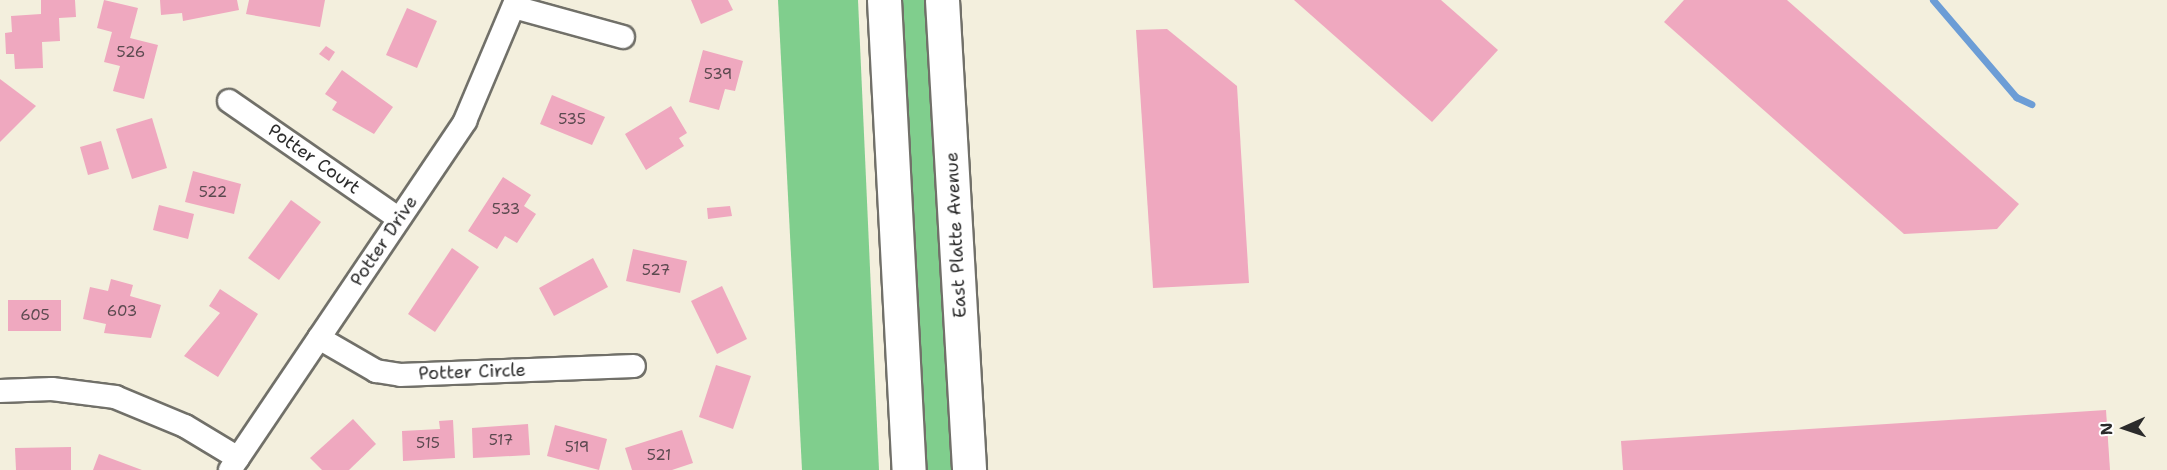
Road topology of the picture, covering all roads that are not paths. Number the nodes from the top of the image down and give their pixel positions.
1 (884, 0) edge
2 (942, 0) edge
3 (515, 4) edge
4 (623, 37) dead end
5 (229, 101) dead end
6 (398, 218) junction
7 (319, 338) junction
8 (634, 366) dead end
9 (0, 391) edge
10 (906, 427) junction
11 (234, 464) edge
12 (970, 468) edge
13 (903, 470) edge
14 (909, 470) edge

1 - 10 highway
2 - 12 highway, East Platte Avenue
3 - 4 street
3 - 6 street, Potter Drive
5 - 6 street, Potter Court
6 - 7 street, Potter Drive
7 - 8 street, Potter Circle
7 - 11 street, Potter Drive
9 - 11 street
10 - 13 highway
10 - 14 highway

